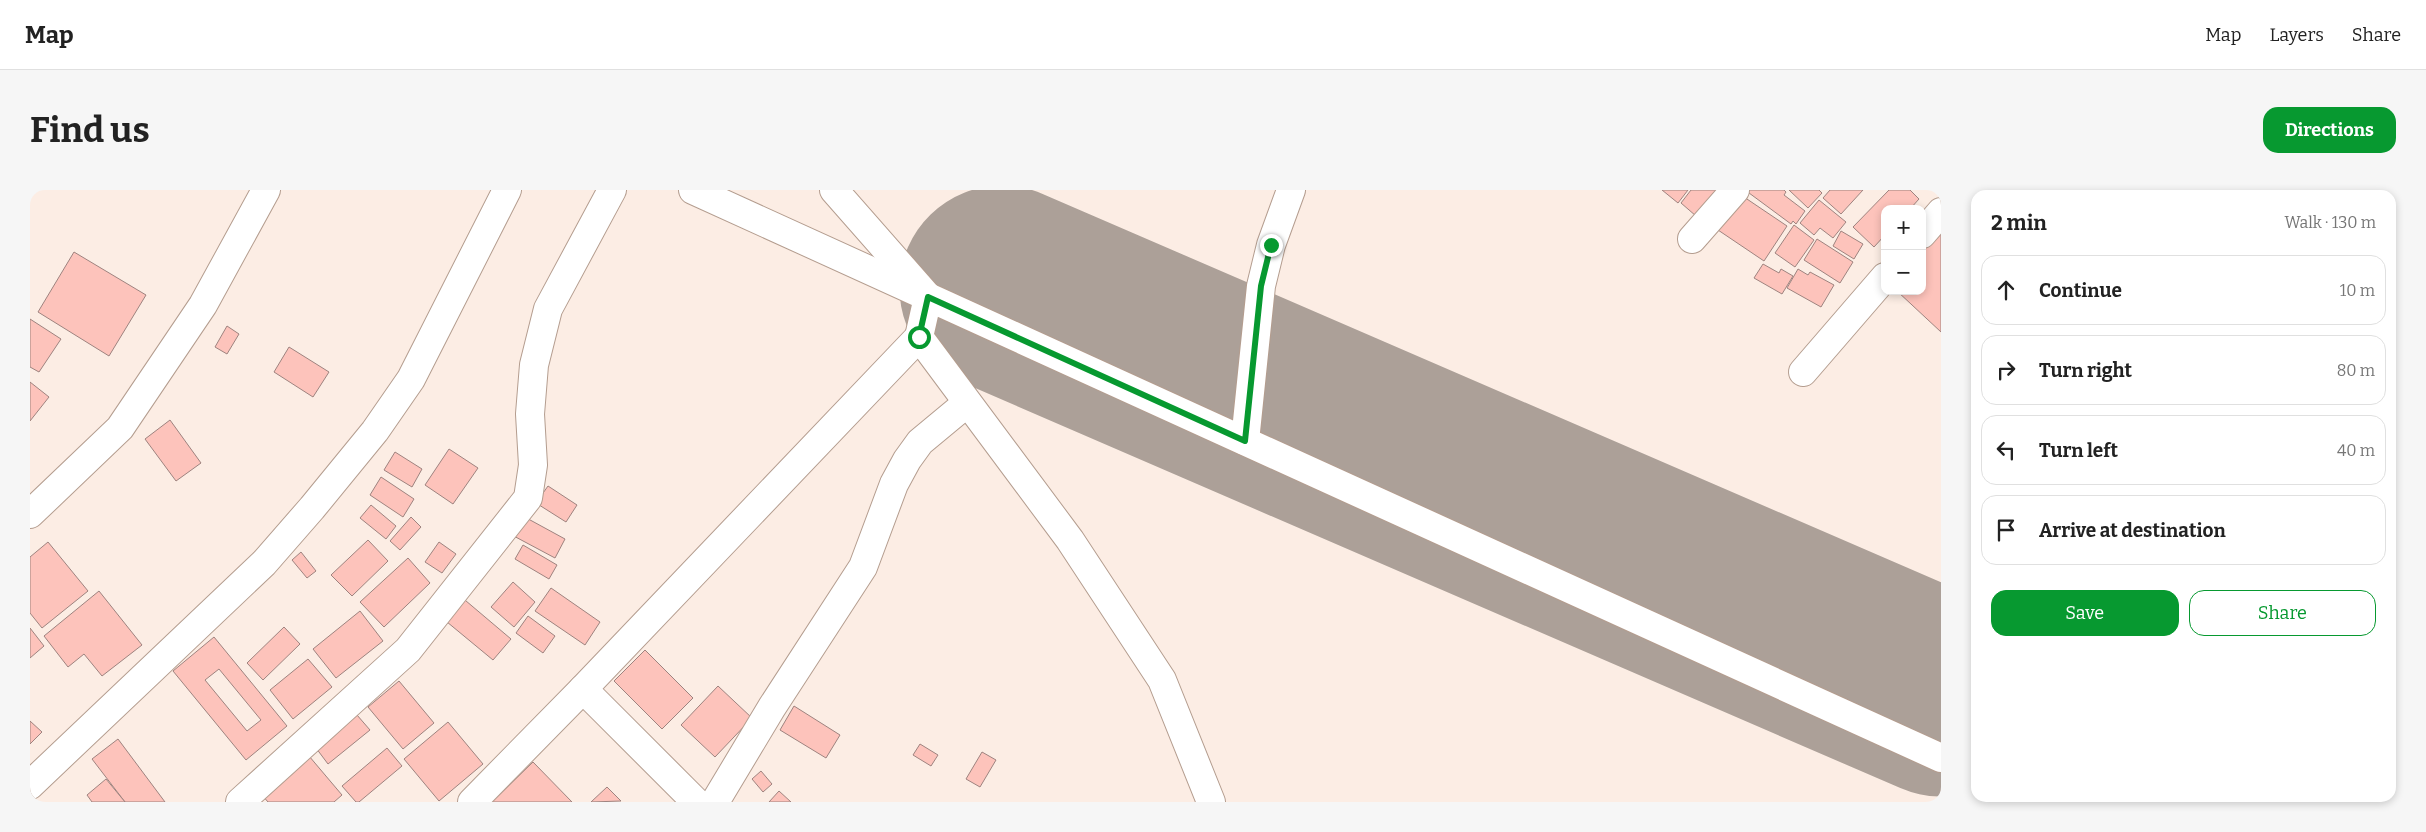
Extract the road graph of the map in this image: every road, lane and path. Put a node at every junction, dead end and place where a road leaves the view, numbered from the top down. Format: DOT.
graph roads {
  1 [pos="266,190"];
  2 [pos="506,190"];
  3 [pos="612,190"];
  4 [pos="693,190"];
  5 [pos="834,190"];
  6 [pos="1291,190"];
  7 [pos="1735,190"];
  8 [pos="1941,212"];
  9 [pos="1926,229"];
  10 [pos="1692,239"];
  11 [pos="1881,282"];
  12 [pos="928,297"];
  13 [pos="919,337"];
  14 [pos="1802,372"];
  15 [pos="967,403"];
  16 [pos="1245,441"];
  17 [pos="30,514"];
  18 [pos="583,689"];
  19 [pos="1941,758"];
  20 [pos="30,785"];
  21 [pos="250,799"];
  22 [pos="472,802"];
  23 [pos="696,802"];
  24 [pos="715,802"];
  25 [pos="1211,802"];
  1 -- 17 [label="street"];
  2 -- 20 [label="street"];
  3 -- 21 [label="street"];
  4 -- 12 [label="street"];
  5 -- 12 [label="street"];
  6 -- 16 [label="street"];
  7 -- 10 [label="street"];
  8 -- 9 [label="street"];
  11 -- 14 [label="street"];
  12 -- 13 [label="street"];
  12 -- 16 [label="street"];
  13 -- 15 [label="street"];
  13 -- 18 [label="street"];
  15 -- 24 [label="street"];
  15 -- 25 [label="street"];
  16 -- 19 [label="street"];
  18 -- 22 [label="street"];
  18 -- 23 [label="street"];
}
